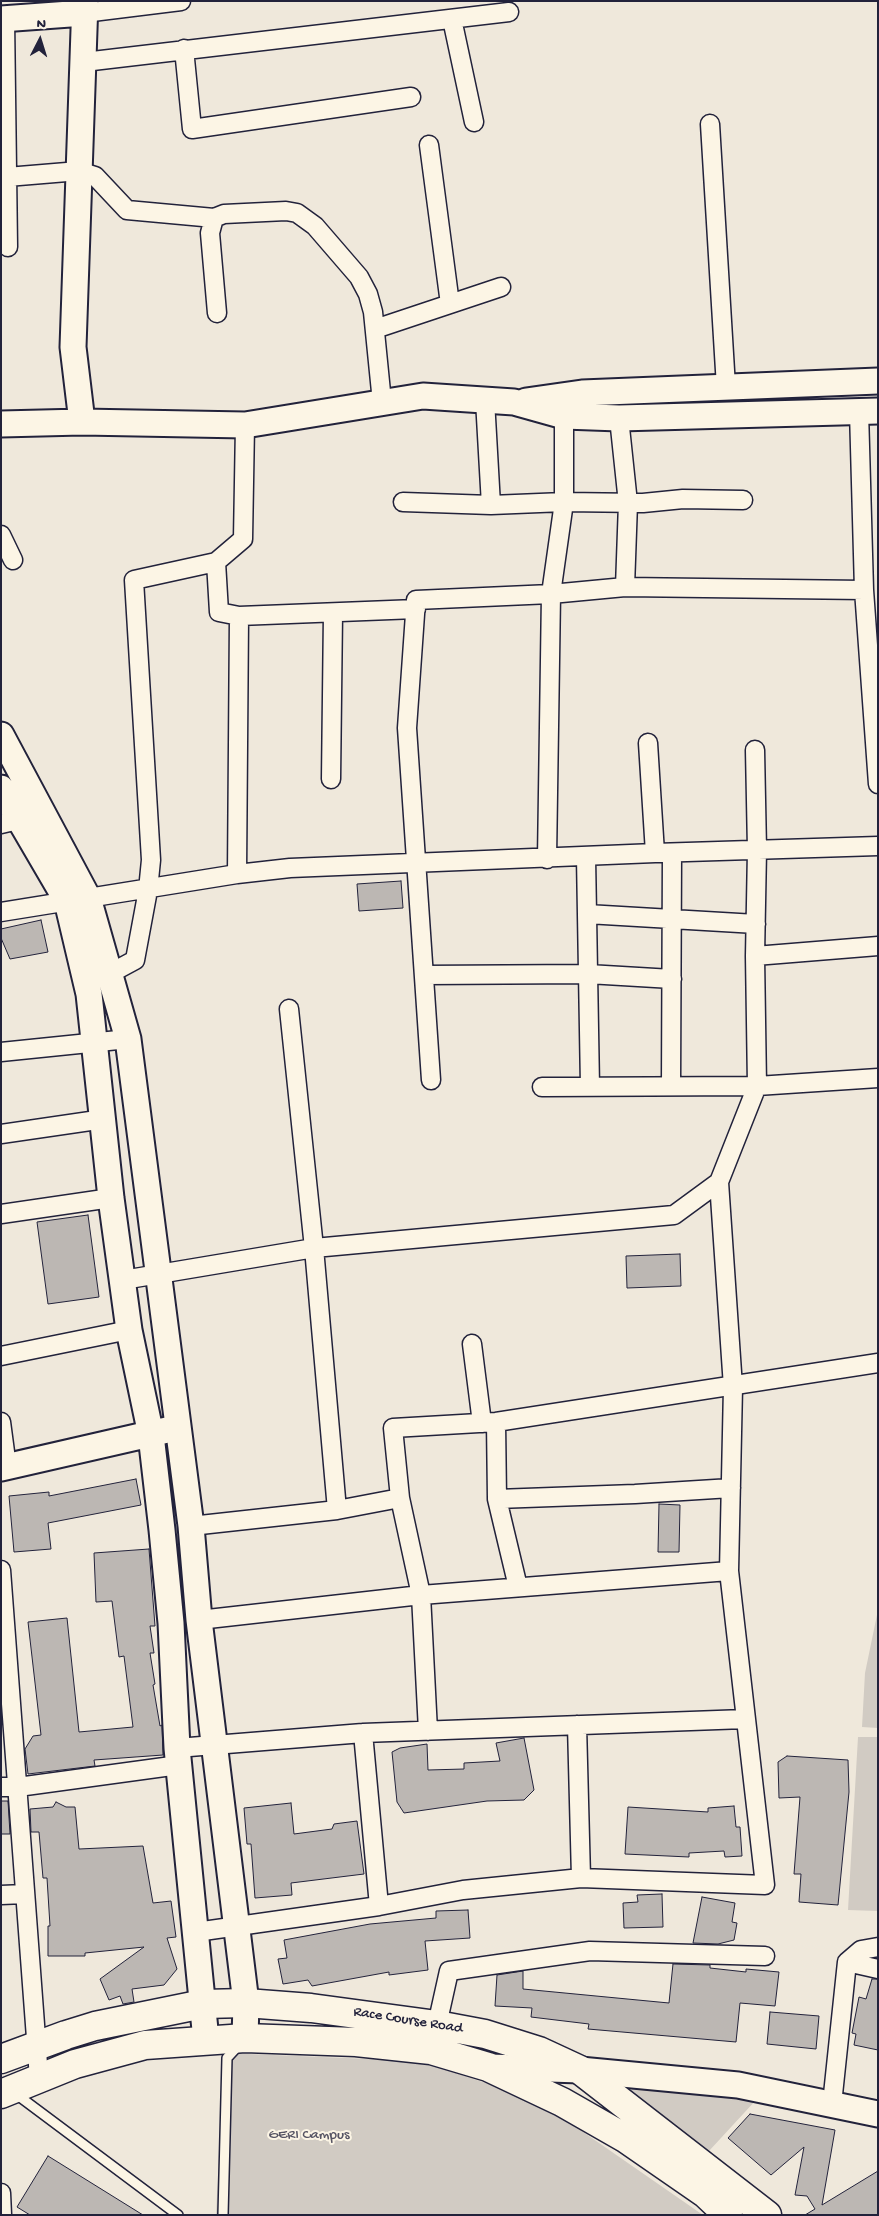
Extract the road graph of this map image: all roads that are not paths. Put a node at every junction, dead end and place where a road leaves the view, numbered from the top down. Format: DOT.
graph roads {
  1 [pos="179,1"];
  2 [pos="85,7"];
  3 [pos="509,12"];
  4 [pos="3,18"];
  5 [pos="452,19"];
  6 [pos="184,50"];
  7 [pos="84,62"];
  8 [pos="411,97"];
  9 [pos="474,122"];
  10 [pos="710,124"];
  11 [pos="429,145"];
  12 [pos="79,171"];
  13 [pos="7,177"];
  14 [pos="214,218"];
  15 [pos="8,247"];
  16 [pos="501,287"];
  17 [pos="450,304"];
  18 [pos="217,313"];
  19 [pos="375,329"];
  20 [pos="878,381"];
  21 [pos="726,387"];
  22 [pos="485,400"];
  23 [pos="382,402"];
  24 [pos="514,402"];
  25 [pos="869,411"];
  26 [pos="564,416"];
  27 [pos="619,418"];
  28 [pos="82,422"];
  29 [pos="1,424"];
  30 [pos="245,425"];
  31 [pos="743,500"];
  32 [pos="403,502"];
  33 [pos="564,502"];
  34 [pos="628,503"];
  35 [pos="491,505"];
  36 [pos="1,535"];
  37 [pos="12,560"];
  38 [pos="216,562"];
  39 [pos="624,587"];
  40 [pos="864,590"];
  41 [pos="552,594"];
  42 [pos="416,609"];
  43 [pos="332,613"];
  44 [pos="239,616"];
  45 [pos="1,735"];
  46 [pos="648,743"];
  47 [pos="755,750"];
  48 [pos="331,779"];
  49 [pos="878,784"];
  50 [pos="1,788"];
  51 [pos="10,822"];
  52 [pos="878,846"];
  53 [pos="757,850"];
  54 [pos="663,853"];
  55 [pos="586,857"];
  56 [pos="547,859"];
  57 [pos="416,863"];
  58 [pos="237,874"];
  59 [pos="148,890"];
  60 [pos="77,899"];
  61 [pos="1,912"];
  62 [pos="587,914"];
  63 [pos="672,918"];
  64 [pos="756,924"];
  65 [pos="878,946"];
  66 [pos="755,956"];
  67 [pos="110,974"];
  68 [pos="588,974"];
  69 [pos="424,975"];
  70 [pos="672,979"];
  71 [pos="86,980"];
  72 [pos="289,1009"];
  73 [pos="128,1039"];
  74 [pos="95,1041"];
  75 [pos="1,1052"];
  76 [pos="878,1078"];
  77 [pos="431,1080"];
  78 [pos="672,1085"];
  79 [pos="758,1086"];
  80 [pos="542,1087"];
  81 [pos="590,1087"];
  82 [pos="104,1119"];
  83 [pos="1,1134"];
  84 [pos="720,1182"];
  85 [pos="111,1198"];
  86 [pos="1,1214"];
  87 [pos="314,1248"];
  88 [pos="158,1275"];
  89 [pos="123,1280"];
  90 [pos="129,1330"];
  91 [pos="472,1344"];
  92 [pos="1,1356"];
  93 [pos="878,1363"];
  94 [pos="733,1387"];
  95 [pos="1,1422"];
  96 [pos="489,1422"];
  97 [pos="179,1427"];
  98 [pos="151,1435"];
  99 [pos="4,1467"];
  100 [pos="730,1488"];
  101 [pos="400,1498"];
  102 [pos="497,1499"];
  103 [pos="337,1510"];
  104 [pos="191,1526"];
  105 [pos="1,1570"];
  106 [pos="728,1571"];
  107 [pos="518,1587"];
  108 [pos="421,1595"];
  109 [pos="199,1620"];
  110 [pos="745,1719"];
  111 [pos="577,1725"];
  112 [pos="428,1731"];
  113 [pos="363,1733"];
  114 [pos="214,1745"];
  115 [pos="178,1757"];
  116 [pos="9,1787"];
  117 [pos="581,1878"];
  118 [pos="26,1894"];
  119 [pos="1,1895"];
  120 [pos="380,1906"];
  121 [pos="235,1927"];
  122 [pos="196,1932"];
  123 [pos="878,1947"];
  124 [pos="765,1956"];
  125 [pos="847,1962"];
  126 [pos="878,1969"];
  127 [pos="246,2003"];
  128 [pos="203,2004"];
  129 [pos="437,2024"];
  130 [pos="245,2038"];
  131 [pos="206,2040"];
  132 [pos="37,2045"];
  133 [pos="227,2058"];
  134 [pos="1,2059"];
  135 [pos="488,2067"];
  136 [pos="580,2070"];
  137 [pos="40,2078"];
  138 [pos="6,2092"];
  139 [pos="832,2104"];
  140 [pos="878,2114"];
  141 [pos="1,2193"];
  142 [pos="2,2215"];
  143 [pos="178,2215"];
  144 [pos="222,2215"];
  145 [pos="728,2215"];
  146 [pos="767,2215"];
  1 -- 2 [label="street"];
  2 -- 4 [label="main road"];
  2 -- 7 [label="main road"];
  3 -- 5 [label="street"];
  4 -- 13 [label="street"];
  5 -- 6 [label="street"];
  5 -- 9 [label="street"];
  6 -- 7 [label="street"];
  6 -- 8 [label="street"];
  7 -- 12 [label="main road"];
  10 -- 21 [label="street"];
  11 -- 17 [label="street"];
  12 -- 13 [label="street"];
  12 -- 14 [label="street"];
  12 -- 28 [label="main road"];
  13 -- 15 [label="street"];
  14 -- 18 [label="street"];
  14 -- 19 [label="street"];
  16 -- 17 [label="street"];
  17 -- 19 [label="street"];
  19 -- 23 [label="street"];
  20 -- 21 [label="main road"];
  21 -- 24 [label="main road"];
  22 -- 23 [label="main road"];
  22 -- 24 [label="main road"];
  22 -- 35 [label="street"];
  23 -- 30 [label="main road"];
  24 -- 26 [label="main road"];
  25 -- 27 [label="main road"];
  25 -- 40 [label="street"];
  26 -- 27 [label="main road"];
  26 -- 33 [label="street"];
  27 -- 34 [label="street"];
  28 -- 29 [label="main road"];
  28 -- 30 [label="main road"];
  30 -- 38 [label="street"];
  31 -- 34 [label="street"];
  32 -- 35 [label="street"];
  33 -- 34 [label="street"];
  33 -- 35 [label="street"];
  33 -- 41 [label="street"];
  34 -- 39 [label="street"];
  36 -- 37 [label="street"];
  38 -- 44 [label="street"];
  38 -- 59 [label="street"];
  39 -- 40 [label="street"];
  39 -- 41 [label="street"];
  40 -- 49 [label="street"];
  41 -- 42 [label="street"];
  41 -- 56 [label="street"];
  42 -- 43 [label="street"];
  42 -- 57 [label="street"];
  43 -- 44 [label="street"];
  43 -- 48 [label="street"];
  44 -- 58 [label="street"];
  45 -- 60 [label="main road"];
  46 -- 54 [label="street"];
  47 -- 53 [label="street"];
  50 -- 51 [label="main road"];
  51 -- 60 [label="main road"];
  52 -- 53 [label="street"];
  53 -- 54 [label="street"];
  53 -- 64 [label="street"];
  54 -- 55 [label="street"];
  54 -- 63 [label="street"];
  55 -- 56 [label="street"];
  55 -- 62 [label="street"];
  56 -- 57 [label="street"];
  57 -- 58 [label="street"];
  57 -- 69 [label="street"];
  58 -- 59 [label="street"];
  59 -- 60 [label="street"];
  59 -- 67 [label="street"];
  60 -- 61 [label="street"];
  60 -- 67 [label="main road"];
  60 -- 71 [label="main road"];
  62 -- 63 [label="street"];
  62 -- 68 [label="street"];
  63 -- 64 [label="street"];
  63 -- 70 [label="street"];
  64 -- 66 [label="street"];
  65 -- 66 [label="street"];
  66 -- 79 [label="street"];
  67 -- 71 [label="street"];
  67 -- 73 [label="main road"];
  68 -- 69 [label="street"];
  68 -- 70 [label="street"];
  68 -- 81 [label="street"];
  69 -- 77 [label="street"];
  70 -- 78 [label="street"];
  71 -- 74 [label="main road"];
  72 -- 87 [label="street"];
  73 -- 74 [label="street"];
  73 -- 88 [label="main road"];
  74 -- 75 [label="street"];
  74 -- 82 [label="main road"];
  76 -- 79 [label="street"];
  78 -- 79 [label="street"];
  78 -- 81 [label="street"];
  79 -- 84 [label="street"];
  80 -- 81 [label="street"];
  82 -- 83 [label="street"];
  82 -- 85 [label="main road"];
  84 -- 87 [label="street"];
  84 -- 94 [label="street"];
  85 -- 86 [label="street"];
  85 -- 89 [label="main road"];
  87 -- 88 [label="street"];
  87 -- 103 [label="street"];
  88 -- 89 [label="street"];
  88 -- 97 [label="main road"];
  89 -- 90 [label="main road"];
  90 -- 92 [label="street"];
  90 -- 98 [label="main road"];
  91 -- 96 [label="street"];
  93 -- 94 [label="street"];
  94 -- 96 [label="street"];
  94 -- 100 [label="street"];
  95 -- 99 [label="street"];
  96 -- 101 [label="street"];
  96 -- 102 [label="street"];
  97 -- 98 [label="main road"];
  97 -- 104 [label="main road"];
  98 -- 99 [label="main road"];
  98 -- 115 [label="main road"];
  100 -- 102 [label="street"];
  100 -- 106 [label="street"];
  101 -- 103 [label="street"];
  101 -- 108 [label="street"];
  102 -- 107 [label="street"];
  103 -- 104 [label="street"];
  104 -- 109 [label="main road"];
  105 -- 116 [label="street"];
  106 -- 107 [label="street"];
  106 -- 110 [label="street"];
  107 -- 108 [label="street"];
  108 -- 109 [label="street"];
  108 -- 112 [label="street"];
  109 -- 114 [label="main road"];
  110 -- 111 [label="street"];
  110 -- 117 [label="street"];
  111 -- 112 [label="street"];
  111 -- 117 [label="street"];
  112 -- 113 [label="street"];
  113 -- 114 [label="street"];
  113 -- 120 [label="street"];
  114 -- 115 [label="street"];
  114 -- 121 [label="main road"];
  115 -- 116 [label="street"];
  115 -- 122 [label="main road"];
  116 -- 118 [label="street"];
  117 -- 120 [label="street"];
  118 -- 119 [label="street"];
  118 -- 132 [label="street"];
  120 -- 121 [label="street"];
  121 -- 122 [label="street"];
  121 -- 127 [label="main road"];
  122 -- 128 [label="main road"];
  123 -- 125 [label="street"];
  124 -- 129 [label="street"];
  125 -- 126 [label="street"];
  125 -- 139 [label="street"];
  127 -- 128 [label="main road, Race Course Road"];
  127 -- 129 [label="main road, Race Course Road"];
  127 -- 130 [label="main road"];
  128 -- 131 [label="main road"];
  128 -- 132 [label="main road, Race Course Road"];
  129 -- 136 [label="main road, Race Course Road"];
  130 -- 131 [label="main road, Race Course Road"];
  130 -- 133 [label="lane"];
  130 -- 135 [label="main road, Race Course Road"];
  131 -- 133 [label="lane"];
  131 -- 137 [label="main road, Race Course Road"];
  132 -- 134 [label="main road, Race Course Road"];
  132 -- 137 [label="street"];
  133 -- 144 [label="lane"];
  135 -- 136 [label="main road"];
  135 -- 145 [label="main road, Race Course Road"];
  136 -- 139 [label="main road"];
  136 -- 146 [label="main road, Race Course Road"];
  137 -- 138 [label="main road, Race Course Road"];
  138 -- 143 [label="lane"];
  139 -- 140 [label="main road"];
  141 -- 142 [label="street"];
}
